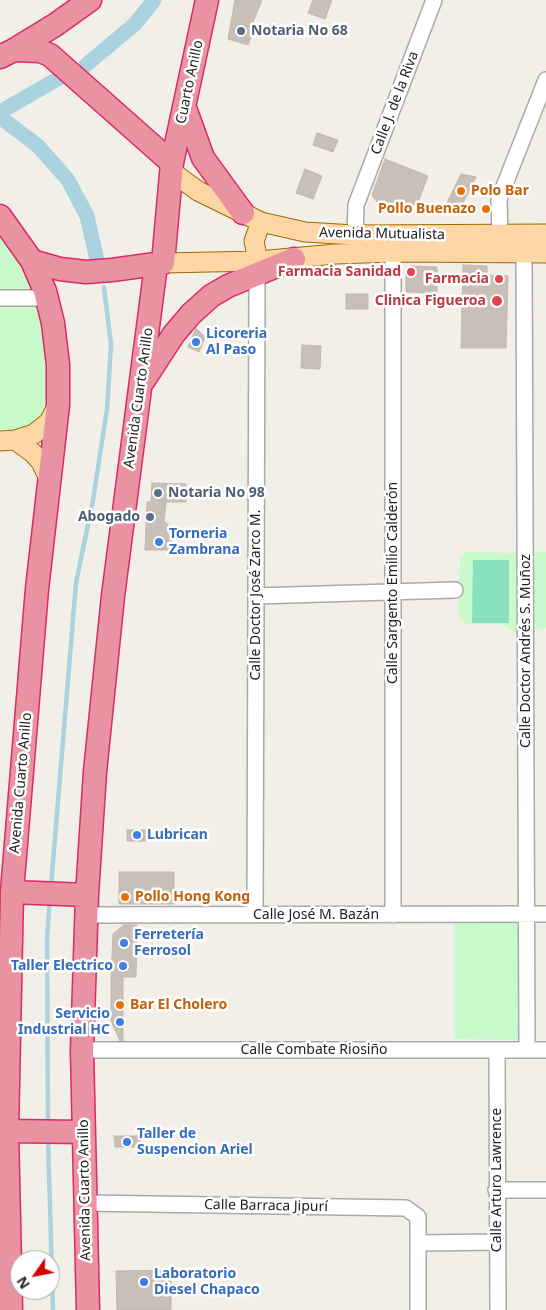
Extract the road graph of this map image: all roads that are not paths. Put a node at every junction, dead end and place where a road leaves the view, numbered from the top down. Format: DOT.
graph roads {
  1 [pos="90,0"];
  2 [pos="207,0"];
  3 [pos="432,0"];
  4 [pos="4,54"];
  5 [pos="546,80"];
  6 [pos="185,106"];
  7 [pos="172,168"];
  8 [pos="0,216"];
  9 [pos="252,218"];
  10 [pos="546,234"];
  11 [pos="355,235"];
  12 [pos="500,235"];
  13 [pos="393,252"];
  14 [pos="524,253"];
  15 [pos="546,253"];
  16 [pos="294,259"];
  17 [pos="32,261"];
  18 [pos="160,264"];
  19 [pos="257,268"];
  20 [pos="0,298"];
  21 [pos="46,298"];
  22 [pos="141,385"];
  23 [pos="58,405"];
  24 [pos="8,441"];
  25 [pos="50,481"];
  26 [pos="455,590"];
  27 [pos="393,591"];
  28 [pos="256,596"];
  29 [pos="14,892"];
  30 [pos="82,901"];
  31 [pos="526,914"];
  32 [pos="546,914"];
  33 [pos="256,915"];
  34 [pos="392,915"];
  35 [pos="6,928"];
  36 [pos="82,1050"];
  37 [pos="497,1050"];
  38 [pos="527,1050"];
  39 [pos="546,1050"];
  40 [pos="14,1131"];
  41 [pos="78,1132"];
  42 [pos="496,1190"];
  43 [pos="546,1190"];
  44 [pos="85,1203"];
  45 [pos="497,1242"];
  46 [pos="419,1244"];
  47 [pos="5,1287"];
  48 [pos="11,1310"];
  49 [pos="88,1310"];
  50 [pos="418,1310"];
  51 [pos="498,1310"];
  1 -- 4 [label="highway"];
  2 -- 6 [label="highway, Cuarto Anillo"];
  3 -- 11 [label="street, Calle J. de la Riva"];
  4 -- 7 [label="highway"];
  5 -- 12 [label="street"];
  6 -- 7 [label="highway, Cuarto Anillo"];
  6 -- 9 [label="highway"];
  7 -- 9 [label="main road, Avenida Mutualista"];
  7 -- 18 [label="highway, Cuarto Anillo"];
  8 -- 17 [label="highway, Avenida Cuarto Anillo"];
  9 -- 11 [label="main road, Avenida Mutualista"];
  9 -- 19 [label="main road"];
  10 -- 12 [label="main road, Avenida Mutualista"];
  11 -- 12 [label="main road, Avenida Mutualista"];
  13 -- 14 [label="main road, Avenida Mutualista"];
  13 -- 16 [label="main road, Avenida Mutualista"];
  13 -- 27 [label="street, Calle Sargento Emilio Calderón"];
  14 -- 15 [label="main road, Avenida Mutualista"];
  14 -- 31 [label="street, Calle Doctor Andrés S. Muñoz"];
  16 -- 19 [label="highway"];
  17 -- 18 [label="highway"];
  17 -- 21 [label="highway, Avenida Cuarto Anillo"];
  18 -- 19 [label="main road"];
  18 -- 22 [label="highway, Avenida Cuarto Anillo"];
  19 -- 22 [label="highway"];
  19 -- 28 [label="street, Calle Doctor José Zarco M."];
  20 -- 21 [label="street"];
  21 -- 23 [label="highway, Avenida Cuarto Anillo"];
  22 -- 30 [label="highway, Avenida Cuarto Anillo"];
  23 -- 24 [label="main road"];
  23 -- 25 [label="highway, Avenida Cuarto Anillo"];
  24 -- 25 [label="main road"];
  25 -- 29 [label="highway, Avenida Cuarto Anillo"];
  26 -- 27 [label="street"];
  27 -- 28 [label="street"];
  27 -- 34 [label="street, Calle Sargento Emilio Calderón"];
  28 -- 33 [label="street, Calle Doctor José Zarco M."];
  29 -- 30 [label="highway"];
  29 -- 35 [label="highway, Avenida Cuarto Anillo"];
  30 -- 33 [label="street, Calle José M. Bazán"];
  30 -- 36 [label="highway, Avenida Cuarto Anillo"];
  31 -- 32 [label="street, Calle José M. Bazán"];
  31 -- 34 [label="street, Calle José M. Bazán"];
  31 -- 38 [label="street, Calle Doctor Andrés S. Muñoz"];
  33 -- 34 [label="street, Calle José M. Bazán"];
  35 -- 40 [label="highway, Avenida Cuarto Anillo"];
  36 -- 37 [label="street, Calle Combate Riosiño"];
  36 -- 41 [label="highway, Avenida Cuarto Anillo"];
  37 -- 38 [label="street, Calle Combate Riosiño"];
  37 -- 42 [label="street, Calle Arturo Lawrence"];
  38 -- 39 [label="street, Calle Combate Riosiño"];
  40 -- 41 [label="highway"];
  40 -- 47 [label="highway, Avenida Cuarto Anillo"];
  41 -- 44 [label="highway, Avenida Cuarto Anillo"];
  42 -- 43 [label="street"];
  42 -- 45 [label="street, Calle Arturo Lawrence"];
  44 -- 46 [label="street, Calle Barraca Jipurí"];
  44 -- 49 [label="highway, Avenida Cuarto Anillo"];
  45 -- 46 [label="street"];
  45 -- 51 [label="street, Calle Arturo Lawrence"];
  46 -- 50 [label="street"];
  47 -- 48 [label="highway, Avenida Cuarto Anillo"];
}
